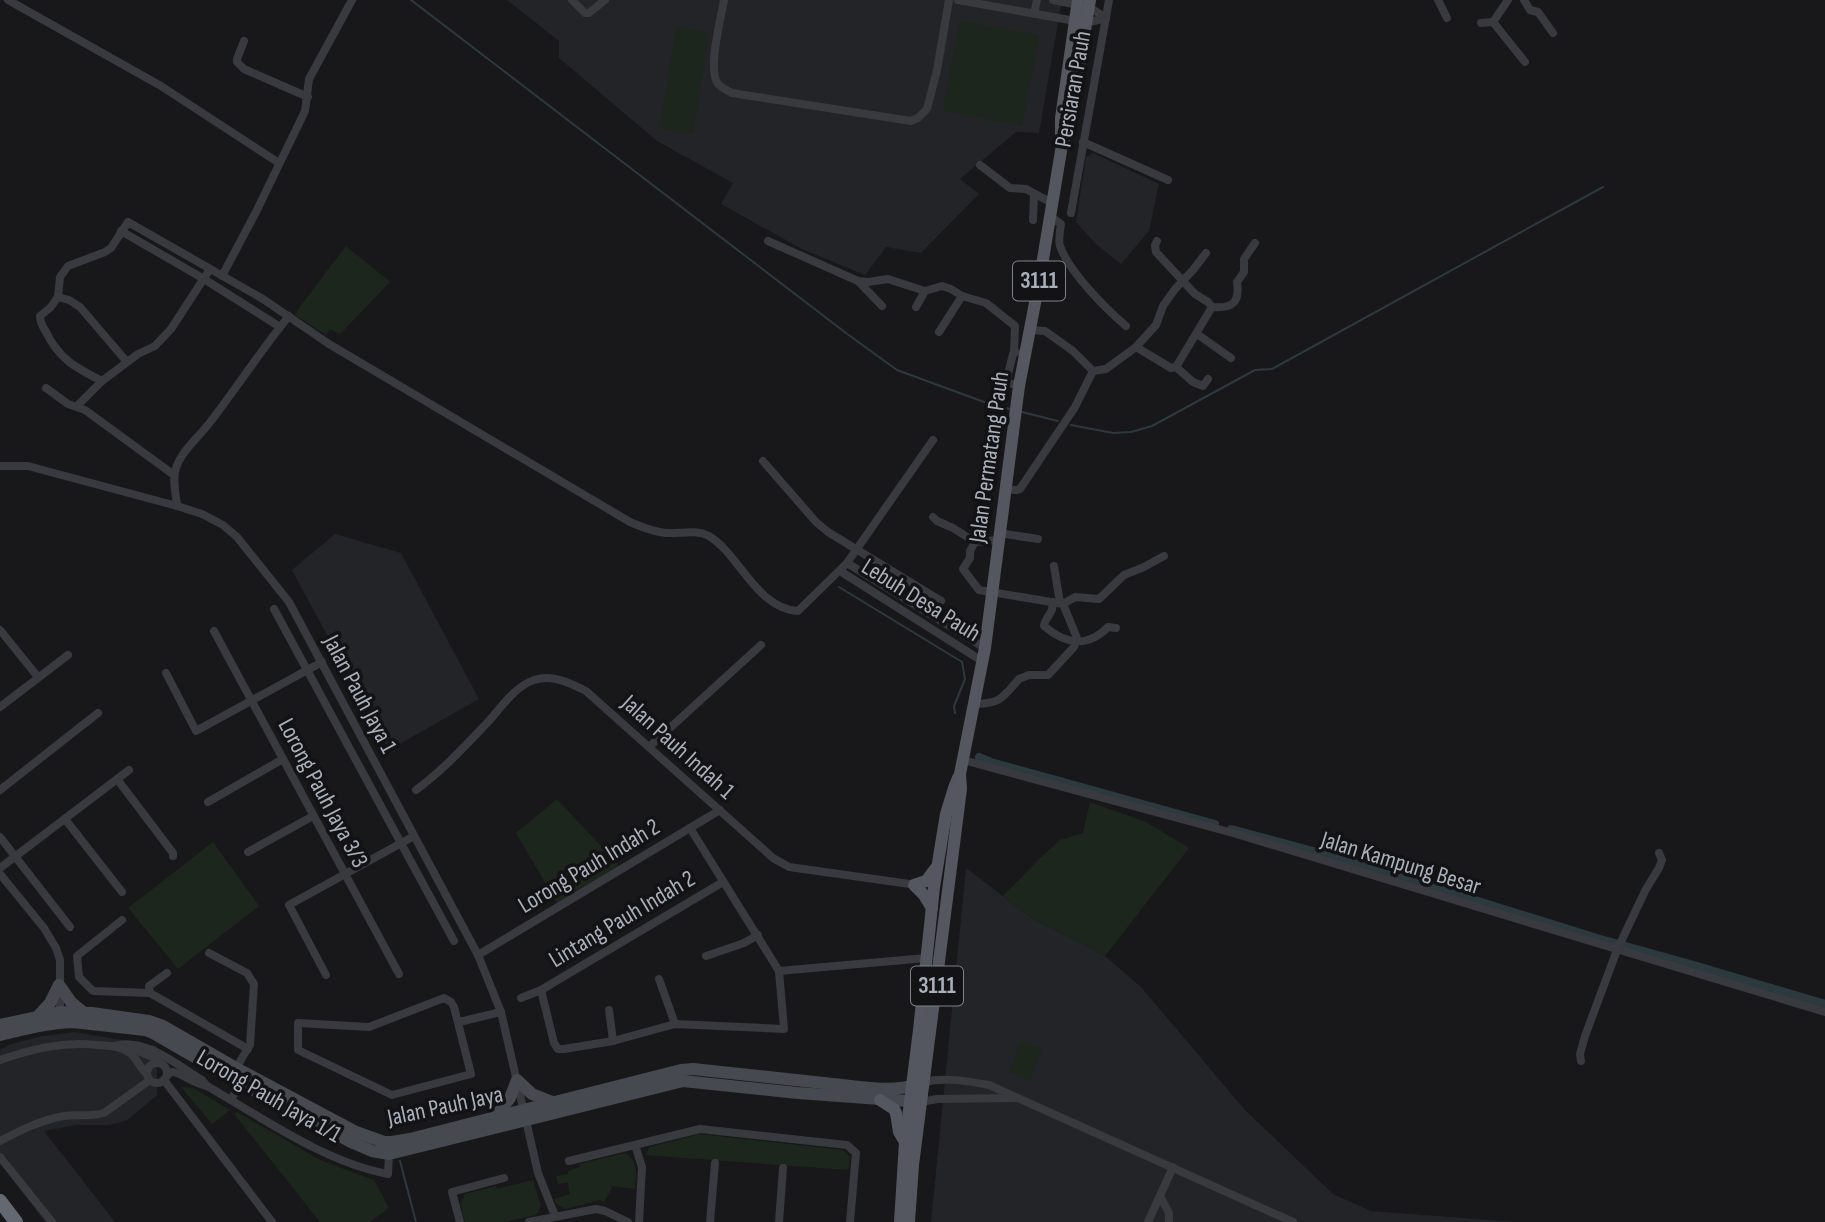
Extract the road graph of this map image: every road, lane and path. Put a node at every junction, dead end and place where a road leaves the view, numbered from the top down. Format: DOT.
graph roads {
  1 [pos="8,0"];
  2 [pos="352,0"];
  3 [pos="572,0"];
  4 [pos="605,0"];
  5 [pos="724,0"];
  6 [pos="949,0"];
  7 [pos="958,0"];
  8 [pos="1037,0"];
  9 [pos="1053,0"];
  10 [pos="1109,0"];
  11 [pos="1438,0"];
  12 [pos="1508,0"];
  13 [pos="1524,0"];
  14 [pos="1083,3"];
  15 [pos="1001,4"];
  16 [pos="1034,14"];
  17 [pos="1106,18"];
  18 [pos="1447,18"];
  19 [pos="1080,22"];
  20 [pos="1493,22"];
  21 [pos="1481,23"];
  22 [pos="1553,33"];
  23 [pos="244,41"];
  24 [pos="1525,62"];
  25 [pos="308,97"];
  26 [pos="1083,142"];
  27 [pos="279,163"];
  28 [pos="980,165"];
  29 [pos="1168,180"];
  30 [pos="1055,182"];
  31 [pos="1076,186"];
  32 [pos="1034,194"];
  33 [pos="1052,203"];
  34 [pos="1071,212"];
  35 [pos="1050,218"];
  36 [pos="1034,220"];
  37 [pos="121,231"];
  38 [pos="768,241"];
  39 [pos="1157,241"];
  40 [pos="1255,243"];
  41 [pos="1046,244"];
  42 [pos="1059,244"];
  43 [pos="1206,253"];
  44 [pos="209,269"];
  45 [pos="222,276"];
  46 [pos="204,279"];
  47 [pos="1183,280"];
  48 [pos="858,281"];
  49 [pos="925,291"];
  50 [pos="962,296"];
  51 [pos="58,297"];
  52 [pos="882,306"];
  53 [pos="916,307"];
  54 [pos="1212,307"];
  55 [pos="289,316"];
  56 [pos="1126,326"];
  57 [pos="280,327"];
  58 [pos="1029,330"];
  59 [pos="939,332"];
  60 [pos="1197,334"];
  61 [pos="1136,347"];
  62 [pos="1019,353"];
  63 [pos="1231,358"];
  64 [pos="127,362"];
  65 [pos="1175,367"];
  66 [pos="1093,371"];
  67 [pos="1208,379"];
  68 [pos="102,381"];
  69 [pos="46,388"];
  70 [pos="76,406"];
  71 [pos="933,440"];
  72 [pos="763,461"];
  73 [pos="0,466"];
  74 [pos="174,475"];
  75 [pos="1005,489"];
  76 [pos="177,506"];
  77 [pos="933,517"];
  78 [pos="999,537"];
  79 [pos="1038,539"];
  80 [pos="975,542"];
  81 [pos="857,550"];
  82 [pos="1164,556"];
  83 [pos="847,564"];
  84 [pos="1054,566"];
  85 [pos="839,571"];
  86 [pos="992,592"];
  87 [pos="941,601"];
  88 [pos="1058,603"];
  89 [pos="274,609"];
  90 [pos="1116,628"];
  91 [pos="0,630"];
  92 [pos="214,631"];
  93 [pos="1076,641"];
  94 [pos="761,645"];
  95 [pos="985,648"];
  96 [pos="68,655"];
  97 [pos="982,661"];
  98 [pos="322,663"];
  99 [pos="307,670"];
  100 [pos="166,673"];
  101 [pos="38,677"];
  102 [pos="252,701"];
  103 [pos="974,704"];
  104 [pos="0,707"];
  105 [pos="98,713"];
  106 [pos="649,747"];
  107 [pos="283,759"];
  108 [pos="963,760"];
  109 [pos="129,770"];
  110 [pos="960,774"];
  111 [pos="117,779"];
  112 [pos="0,790"];
  113 [pos="416,790"];
  114 [pos="208,802"];
  115 [pos="720,810"];
  116 [pos="313,816"];
  117 [pos="65,818"];
  118 [pos="690,828"];
  119 [pos="414,836"];
  120 [pos="0,837"];
  121 [pos="401,843"];
  122 [pos="248,852"];
  123 [pos="1659,853"];
  124 [pos="173,856"];
  125 [pos="15,857"];
  126 [pos="937,866"];
  127 [pos="0,868"];
  128 [pos="0,874"];
  129 [pos="345,874"];
  130 [pos="723,882"];
  131 [pos="914,885"];
  132 [pos="934,887"];
  133 [pos="947,889"];
  134 [pos="122,892"];
  135 [pos="932,908"];
  136 [pos="122,920"];
  137 [pos="70,928"];
  138 [pos="758,935"];
  139 [pos="454,941"];
  140 [pos="1618,949"];
  141 [pos="209,953"];
  142 [pos="478,955"];
  143 [pos="706,956"];
  144 [pos="926,958"];
  145 [pos="779,971"];
  146 [pos="167,973"];
  147 [pos="399,974"];
  148 [pos="326,975"];
  149 [pos="659,979"];
  150 [pos="59,985"];
  151 [pos="541,990"];
  152 [pos="150,993"];
  153 [pos="521,998"];
  154 [pos="609,1010"];
  155 [pos="501,1012"];
  156 [pos="1825,1012"];
  157 [pos="85,1013"];
  158 [pos="38,1016"];
  159 [pos="61,1017"];
  160 [pos="459,1022"];
  161 [pos="675,1024"];
  162 [pos="0,1025"];
  163 [pos="0,1035"];
  164 [pos="613,1041"];
  165 [pos="117,1045"];
  166 [pos="248,1049"];
  167 [pos="0,1060"];
  168 [pos="1581,1061"];
  169 [pos="163,1062"];
  170 [pos="236,1076"];
  171 [pos="149,1077"];
  172 [pos="166,1078"];
  173 [pos="517,1080"];
  174 [pos="958,1080"];
  175 [pos="918,1084"];
  176 [pos="207,1086"];
  177 [pos="220,1094"];
  178 [pos="1017,1098"];
  179 [pos="231,1100"];
  180 [pos="880,1100"];
  181 [pos="958,1100"];
  182 [pos="915,1102"];
  183 [pos="555,1103"];
  184 [pos="525,1116"];
  185 [pos="495,1117"];
  186 [pos="0,1141"];
  187 [pos="905,1142"];
  188 [pos="635,1145"];
  189 [pos="389,1154"];
  190 [pos="0,1157"];
  191 [pos="569,1161"];
  192 [pos="715,1163"];
  193 [pos="1173,1167"];
  194 [pos="783,1168"];
  195 [pos="504,1178"];
  196 [pos="1160,1196"];
  197 [pos="0,1201"];
  198 [pos="555,1216"];
  199 [pos="16,1222"];
  200 [pos="52,1222"];
  201 [pos="272,1222"];
  202 [pos="460,1222"];
  203 [pos="529,1222"];
  204 [pos="628,1222"];
  205 [pos="639,1222"];
  206 [pos="710,1222"];
  207 [pos="779,1222"];
  208 [pos="850,1222"];
  209 [pos="900,1222"];
  210 [pos="909,1222"];
  211 [pos="1148,1222"];
  212 [pos="1169,1222"];
  213 [pos="1293,1222"];
  1 -- 27 [label="street"];
  2 -- 25 [label="street"];
  3 -- 4 [label="street"];
  5 -- 6 [label="street"];
  7 -- 15 [label="street"];
  8 -- 16 [label="street"];
  9 -- 14 [label="street"];
  10 -- 17 [label="street, Persiaran Pauh"];
  11 -- 18 [label="street"];
  12 -- 20 [label="street"];
  13 -- 22 [label="street"];
  14 -- 17 [label="street"];
  14 -- 19 [label="main road, Jalan Permatang Pauh / 3111"];
  15 -- 16 [label="street"];
  16 -- 19 [label="street"];
  17 -- 19 [label="street"];
  17 -- 26 [label="street, Persiaran Pauh"];
  19 -- 30 [label="main road, Jalan Permatang Pauh / 3111"];
  20 -- 21 [label="street"];
  20 -- 24 [label="street"];
  23 -- 25 [label="street"];
  25 -- 27 [label="street"];
  26 -- 29 [label="street"];
  26 -- 31 [label="street, Persiaran Pauh"];
  27 -- 45 [label="street"];
  28 -- 32 [label="street"];
  30 -- 31 [label="street, Persiaran Pauh"];
  30 -- 33 [label="main road, Jalan Permatang Pauh / 3111"];
  31 -- 34 [label="street, Persiaran Pauh"];
  32 -- 33 [label="street"];
  32 -- 36 [label="street"];
  33 -- 35 [label="main road, Jalan Permatang Pauh / 3111"];
  35 -- 41 [label="main road, Jalan Permatang Pauh / 3111"];
  35 -- 42 [label="street"];
  37 -- 44 [label="street"];
  37 -- 46 [label="street"];
  37 -- 51 [label="street"];
  38 -- 48 [label="street"];
  39 -- 47 [label="street"];
  40 -- 54 [label="street"];
  41 -- 42 [label="street"];
  41 -- 58 [label="main road, Jalan Permatang Pauh / 3111"];
  42 -- 56 [label="street"];
  43 -- 47 [label="street"];
  44 -- 45 [label="street"];
  44 -- 46 [label="street"];
  45 -- 55 [label="street"];
  46 -- 57 [label="street"];
  46 -- 64 [label="street"];
  47 -- 54 [label="street"];
  47 -- 61 [label="street"];
  48 -- 49 [label="street"];
  48 -- 52 [label="street"];
  49 -- 50 [label="street"];
  49 -- 53 [label="street"];
  50 -- 59 [label="street"];
  50 -- 62 [label="street"];
  51 -- 64 [label="street"];
  51 -- 68 [label="street"];
  54 -- 60 [label="street"];
  55 -- 57 [label="street"];
  55 -- 85 [label="street"];
  57 -- 74 [label="street"];
  58 -- 62 [label="main road, Jalan Permatang Pauh / 3111"];
  58 -- 66 [label="street"];
  60 -- 63 [label="street"];
  60 -- 65 [label="street"];
  61 -- 65 [label="street"];
  61 -- 66 [label="street"];
  62 -- 75 [label="main road, Jalan Permatang Pauh / 3111"];
  64 -- 68 [label="street"];
  65 -- 67 [label="street"];
  66 -- 75 [label="street"];
  68 -- 70 [label="street"];
  69 -- 70 [label="street"];
  70 -- 74 [label="street"];
  71 -- 81 [label="street"];
  72 -- 81 [label="street"];
  73 -- 76 [label="street, Jalan Pauh Jaya 1"];
  74 -- 76 [label="street"];
  75 -- 78 [label="main road, Jalan Permatang Pauh / 3111"];
  76 -- 98 [label="street, Jalan Pauh Jaya 1"];
  77 -- 80 [label="street"];
  78 -- 79 [label="street"];
  78 -- 80 [label="street"];
  78 -- 86 [label="main road, Jalan Permatang Pauh / 3111"];
  80 -- 86 [label="street"];
  81 -- 83 [label="street"];
  81 -- 87 [label="street"];
  82 -- 88 [label="street"];
  83 -- 85 [label="street"];
  83 -- 95 [label="street, Lebuh Desa Pauh"];
  84 -- 88 [label="street"];
  85 -- 97 [label="street, Lebuh Desa Pauh"];
  86 -- 88 [label="street"];
  86 -- 95 [label="main road, Jalan Permatang Pauh / 3111"];
  88 -- 93 [label="street"];
  88 -- 93 [label="street"];
  89 -- 99 [label="street"];
  90 -- 93 [label="street"];
  91 -- 101 [label="street"];
  92 -- 102 [label="street, Lorong Pauh Jaya 3/3"];
  93 -- 103 [label="street"];
  94 -- 106 [label="street"];
  95 -- 97 [label="main road, Jalan Permatang Pauh / 3111"];
  96 -- 101 [label="street"];
  97 -- 103 [label="main road, Jalan Permatang Pauh / 3111"];
  98 -- 99 [label="street"];
  98 -- 119 [label="street, Jalan Pauh Jaya 1"];
  99 -- 102 [label="street"];
  99 -- 121 [label="street"];
  100 -- 102 [label="street"];
  101 -- 104 [label="street"];
  102 -- 107 [label="street, Lorong Pauh Jaya 3/3"];
  103 -- 108 [label="main road, Jalan Permatang Pauh / 3111"];
  105 -- 112 [label="street"];
  106 -- 113 [label="street, Jalan Pauh Indah 1"];
  106 -- 115 [label="street, Jalan Pauh Indah 1"];
  107 -- 114 [label="street"];
  107 -- 116 [label="street, Lorong Pauh Jaya 3/3"];
  108 -- 110 [label="main road, Jalan Permatang Pauh / 3111"];
  108 -- 140 [label="street, Jalan Kampung Besar"];
  109 -- 111 [label="street"];
  110 -- 126 [label="main road, Jalan Permatang Pauh / 3111"];
  110 -- 133 [label="main road, Jalan Permatang Pauh / 3111"];
  111 -- 117 [label="street"];
  111 -- 124 [label="street"];
  115 -- 118 [label="street, Lorong Pauh Indah 2"];
  115 -- 131 [label="street, Jalan Pauh Indah 1"];
  116 -- 122 [label="street"];
  116 -- 129 [label="street, Lorong Pauh Jaya 3/3"];
  117 -- 125 [label="street"];
  117 -- 134 [label="street"];
  118 -- 130 [label="street"];
  118 -- 142 [label="street, Lorong Pauh Indah 2"];
  119 -- 121 [label="street"];
  119 -- 142 [label="street, Jalan Pauh Jaya 1"];
  120 -- 125 [label="street"];
  121 -- 129 [label="street"];
  121 -- 139 [label="street"];
  123 -- 140 [label="street"];
  125 -- 127 [label="street"];
  125 -- 137 [label="street"];
  126 -- 131 [label="main road"];
  126 -- 132 [label="main road, Jalan Permatang Pauh / 3111"];
  128 -- 150 [label="street"];
  129 -- 147 [label="street, Lorong Pauh Jaya 3/3"];
  129 -- 148 [label="street"];
  130 -- 138 [label="street"];
  130 -- 151 [label="street, Lintang Pauh Indah 2"];
  131 -- 132 [label="street, Jalan Pauh Indah 1"];
  131 -- 135 [label="main road"];
  132 -- 133 [label="street, Jalan Pauh Indah 1"];
  132 -- 135 [label="main road, Jalan Permatang Pauh / 3111"];
  133 -- 175 [label="main road, Jalan Permatang Pauh / 3111"];
  135 -- 144 [label="main road, Jalan Permatang Pauh / 3111"];
  136 -- 152 [label="street"];
  138 -- 143 [label="street"];
  138 -- 145 [label="street"];
  140 -- 156 [label="street, Jalan Kampung Besar"];
  140 -- 168 [label="street"];
  141 -- 166 [label="street"];
  142 -- 155 [label="street, Jalan Pauh Jaya 1"];
  144 -- 145 [label="street"];
  144 -- 175 [label="main road, Jalan Permatang Pauh / 3111"];
  145 -- 161 [label="street"];
  146 -- 152 [label="street"];
  149 -- 161 [label="street"];
  150 -- 157 [label="street"];
  150 -- 158 [label="street"];
  150 -- 159 [label="street"];
  151 -- 153 [label="street, Lintang Pauh Indah 2"];
  151 -- 164 [label="street, Lintang Pauh Indah 2"];
  152 -- 166 [label="street"];
  154 -- 164 [label="street"];
  155 -- 160 [label="street"];
  155 -- 173 [label="street, Jalan Pauh Jaya 1"];
  157 -- 159 [label="street, Jalan Pauh Jaya"];
  157 -- 170 [label="street, Jalan Pauh Jaya"];
  158 -- 159 [label="street, Jalan Pauh Jaya"];
  158 -- 162 [label="street, Jalan Pauh Jaya"];
  159 -- 163 [label="street, Jalan Pauh Jaya"];
  159 -- 170 [label="street, Jalan Pauh Jaya"];
  160 -- 160 [label="street"];
  161 -- 164 [label="street"];
  165 -- 167 [label="street"];
  165 -- 169 [label="street, Lorong Pauh Jaya 1/1"];
  165 -- 171 [label="street"];
  166 -- 170 [label="street"];
  169 -- 171 [label="street"];
  169 -- 172 [label="street"];
  169 -- 176 [label="street, Lorong Pauh Jaya 1/1"];
  170 -- 177 [label="street"];
  170 -- 179 [label="street"];
  170 -- 185 [label="street, Jalan Pauh Jaya"];
  170 -- 189 [label="street, Jalan Pauh Jaya"];
  171 -- 172 [label="street"];
  171 -- 186 [label="street"];
  172 -- 176 [label="street"];
  172 -- 201 [label="street"];
  173 -- 183 [label="street"];
  173 -- 184 [label="street, Jalan Pauh Jaya 1"];
  173 -- 185 [label="street"];
  174 -- 175 [label="street"];
  174 -- 178 [label="street"];
  174 -- 181 [label="street"];
  175 -- 182 [label="main road, Jalan Permatang Pauh / 3111"];
  175 -- 183 [label="street, Jalan Pauh Jaya"];
  176 -- 177 [label="street, Lorong Pauh Jaya 1/1"];
  177 -- 179 [label="street, Lorong Pauh Jaya 1/1"];
  178 -- 181 [label="street"];
  178 -- 193 [label="street"];
  179 -- 189 [label="street, Lorong Pauh Jaya 1/1"];
  180 -- 182 [label="street, Jalan Pauh Jaya"];
  180 -- 184 [label="street, Jalan Pauh Jaya"];
  180 -- 187 [label="main road"];
  181 -- 182 [label="street"];
  182 -- 187 [label="main road, Jalan Permatang Pauh / 3111"];
  182 -- 210 [label="main road, Jalan Permatang Pauh / 3111"];
  183 -- 184 [label="street, Jalan Pauh Jaya"];
  184 -- 185 [label="street, Jalan Pauh Jaya"];
  184 -- 189 [label="street, Jalan Pauh Jaya"];
  184 -- 198 [label="street, Jalan Pauh Jaya 1"];
  187 -- 209 [label="main road, Jalan Permatang Pauh / 3111"];
  188 -- 191 [label="street"];
  188 -- 205 [label="street"];
  188 -- 208 [label="street"];
  190 -- 200 [label="street"];
  192 -- 206 [label="street"];
  193 -- 196 [label="street"];
  193 -- 213 [label="street"];
  194 -- 207 [label="street"];
  195 -- 202 [label="street"];
  196 -- 211 [label="street"];
  196 -- 212 [label="street"];
  197 -- 199 [label="highway"];
  198 -- 203 [label="street"];
  198 -- 204 [label="street"];
}
